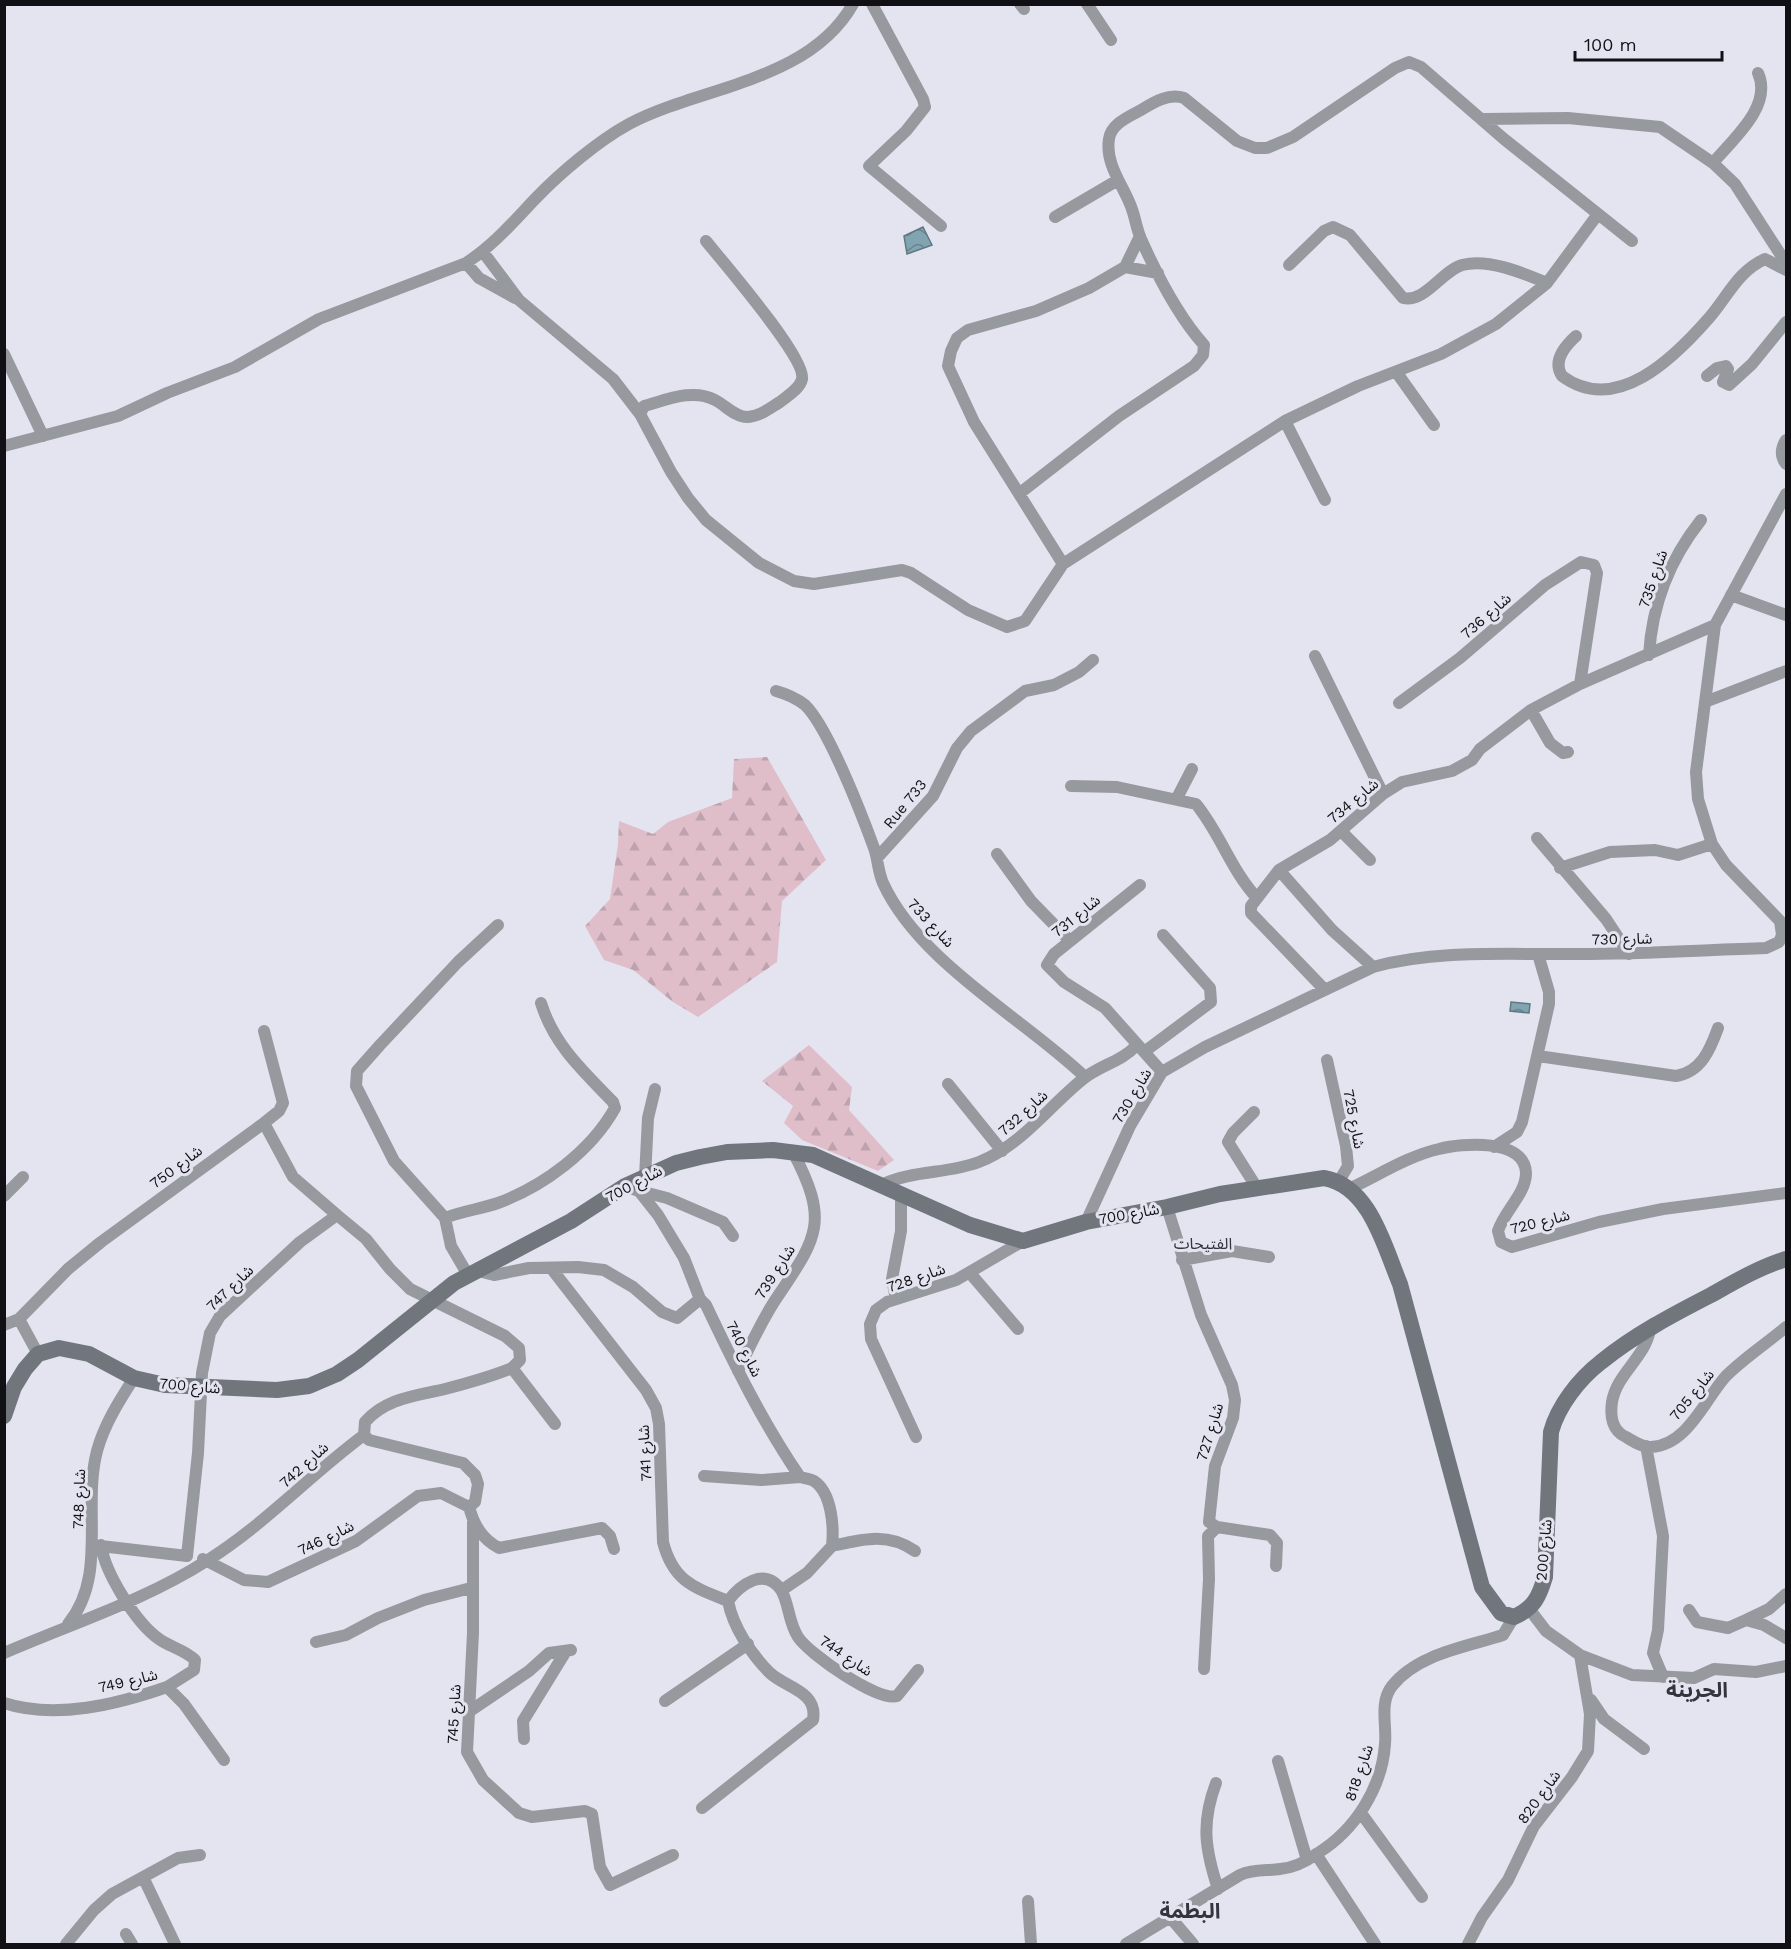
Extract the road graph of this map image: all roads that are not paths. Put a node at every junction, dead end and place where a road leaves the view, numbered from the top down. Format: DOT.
graph roads {
  1 [pos="853,4"];
  2 [pos="872,4"];
  3 [pos="1088,4"];
  4 [pos="1111,40"];
  5 [pos="1758,73"];
  6 [pos="1483,119"];
  7 [pos="1520,120"];
  8 [pos="1504,140"];
  9 [pos="1713,163"];
  10 [pos="1118,180"];
  11 [pos="1598,214"];
  12 [pos="1055,217"];
  13 [pos="941,226"];
  14 [pos="1140,236"];
  15 [pos="706,241"];
  16 [pos="1632,241"];
  17 [pos="483,252"];
  18 [pos="466,263"];
  19 [pos="1786,263"];
  20 [pos="1289,265"];
  21 [pos="1125,267"];
  22 [pos="1786,270"];
  23 [pos="1158,273"];
  24 [pos="1547,283"];
  25 [pos="519,300"];
  26 [pos="1786,322"];
  27 [pos="1576,336"];
  28 [pos="4,354"];
  29 [pos="1398,373"];
  30 [pos="1707,376"];
  31 [pos="658,404"];
  32 [pos="640,414"];
  33 [pos="1285,421"];
  34 [pos="1434,425"];
  35 [pos="648,427"];
  36 [pos="43,436"];
  37 [pos="1786,440"];
  38 [pos="4,446"];
  39 [pos="1786,464"];
  40 [pos="1020,493"];
  41 [pos="1786,494"];
  42 [pos="1325,500"];
  43 [pos="1701,520"];
  44 [pos="1064,564"];
  45 [pos="1731,595"];
  46 [pos="1786,615"];
  47 [pos="1715,625"];
  48 [pos="1649,655"];
  49 [pos="1315,656"];
  50 [pos="1093,660"];
  51 [pos="1786,671"];
  52 [pos="1580,684"];
  53 [pos="776,691"];
  54 [pos="1705,702"];
  55 [pos="1399,703"];
  56 [pos="1531,710"];
  57 [pos="1568,752"];
  58 [pos="1191,769"];
  59 [pos="1071,786"];
  60 [pos="1383,794"];
  61 [pos="1177,798"];
  62 [pos="1341,831"];
  63 [pos="1537,838"];
  64 [pos="1712,844"];
  65 [pos="997,855"];
  66 [pos="877,858"];
  67 [pos="1370,860"];
  68 [pos="1560,868"];
  69 [pos="1279,870"];
  70 [pos="1140,885"];
  71 [pos="1257,898"];
  72 [pos="498,925"];
  73 [pos="1163,935"];
  74 [pos="1070,941"];
  75 [pos="1783,941"];
  76 [pos="1538,954"];
  77 [pos="1629,954"];
  78 [pos="1373,967"];
  79 [pos="1324,989"];
  80 [pos="541,1003"];
  81 [pos="1718,1028"];
  82 [pos="264,1031"];
  83 [pos="1140,1048"];
  84 [pos="1538,1056"];
  85 [pos="1327,1060"];
  86 [pos="1162,1072"];
  87 [pos="1086,1077"];
  88 [pos="948,1084"];
  89 [pos="655,1089"];
  90 [pos="1254,1112"];
  91 [pos="264,1123"];
  92 [pos="1494,1147"];
  93 [pos="1002,1151"];
  94 [pos="793,1152"];
  95 [pos="23,1177"];
  96 [pos="1345,1184"];
  97 [pos="636,1185"];
  98 [pos="881,1185"];
  99 [pos="1257,1188"];
  100 [pos="1786,1193"];
  101 [pos="901,1195"];
  102 [pos="4,1196"];
  103 [pos="1167,1207"];
  104 [pos="337,1215"];
  105 [pos="445,1218"];
  106 [pos="1086,1222"];
  107 [pos="733,1236"];
  108 [pos="1023,1241"];
  109 [pos="1269,1257"];
  110 [pos="1786,1259"];
  111 [pos="1182,1260"];
  112 [pos="551,1268"];
  113 [pos="473,1273"];
  114 [pos="970,1273"];
  115 [pos="700,1299"];
  116 [pos="896,1299"];
  117 [pos="433,1300"];
  118 [pos="20,1319"];
  119 [pos="4,1325"];
  120 [pos="1786,1327"];
  121 [pos="1018,1329"];
  122 [pos="1650,1330"];
  123 [pos="38,1354"];
  124 [pos="512,1368"];
  125 [pos="738,1371"];
  126 [pos="134,1378"];
  127 [pos="201,1389"];
  128 [pos="4,1416"];
  129 [pos="555,1424"];
  130 [pos="364,1435"];
  131 [pos="916,1437"];
  132 [pos="1646,1446"];
  133 [pos="704,1476"];
  134 [pos="800,1477"];
  135 [pos="470,1507"];
  136 [pos="473,1521"];
  137 [pos="1217,1527"];
  138 [pos="97,1545"];
  139 [pos="832,1546"];
  140 [pos="614,1549"];
  141 [pos="915,1551"];
  142 [pos="188,1556"];
  143 [pos="208,1560"];
  144 [pos="1276,1566"];
  145 [pos="471,1588"];
  146 [pos="782,1590"];
  147 [pos="1786,1594"];
  148 [pos="728,1600"];
  149 [pos="130,1603"];
  150 [pos="1530,1610"];
  151 [pos="1689,1610"];
  152 [pos="1514,1617"];
  153 [pos="1746,1620"];
  154 [pos="67,1625"];
  155 [pos="1786,1638"];
  156 [pos="316,1642"];
  157 [pos="748,1644"];
  158 [pos="4,1653"];
  159 [pos="1580,1655"];
  160 [pos="1786,1666"];
  161 [pos="1204,1669"];
  162 [pos="918,1670"];
  163 [pos="1663,1677"];
  164 [pos="167,1687"];
  165 [pos="1588,1690"];
  166 [pos="665,1701"];
  167 [pos="4,1703"];
  168 [pos="470,1711"];
  169 [pos="524,1739"];
  170 [pos="1644,1749"];
  171 [pos="224,1760"];
  172 [pos="1278,1761"];
  173 [pos="1216,1783"];
  174 [pos="702,1808"];
  175 [pos="1361,1813"];
  176 [pos="200,1855"];
  177 [pos="673,1855"];
  178 [pos="1312,1857"];
  179 [pos="144,1879"];
  180 [pos="1218,1889"];
  181 [pos="1422,1897"];
  182 [pos="1028,1901"];
  183 [pos="1170,1917"];
  184 [pos="66,1944"];
  185 [pos="175,1944"];
  186 [pos="1031,1944"];
  187 [pos="1126,1944"];
  188 [pos="1193,1944"];
  189 [pos="1375,1944"];
  190 [pos="1468,1944"];
  1 -- 17 [label="street"];
  2 -- 13 [label="street"];
  3 -- 4 [label="street"];
  5 -- 9 [label="street"];
  6 -- 7 [label="street"];
  6 -- 8 [label="street"];
  6 -- 10 [label="street"];
  7 -- 8 [label="street"];
  7 -- 9 [label="street"];
  8 -- 11 [label="street"];
  9 -- 19 [label="street"];
  10 -- 12 [label="street"];
  10 -- 14 [label="street"];
  11 -- 16 [label="street"];
  11 -- 24 [label="street"];
  14 -- 21 [label="street"];
  14 -- 23 [label="street"];
  15 -- 31 [label="street"];
  17 -- 18 [label="street"];
  17 -- 25 [label="street"];
  18 -- 25 [label="street"];
  18 -- 36 [label="street"];
  20 -- 24 [label="street"];
  21 -- 23 [label="street"];
  21 -- 40 [label="street"];
  22 -- 27 [label="street"];
  23 -- 40 [label="street"];
  24 -- 29 [label="street"];
  25 -- 32 [label="street"];
  26 -- 30 [label="street"];
  28 -- 36 [label="street"];
  29 -- 33 [label="street"];
  29 -- 34 [label="street"];
  31 -- 32 [label="street"];
  31 -- 35 [label="street"];
  32 -- 35 [label="street"];
  33 -- 42 [label="street"];
  33 -- 44 [label="street"];
  35 -- 44 [label="street"];
  36 -- 38 [label="street"];
  37 -- 39 [label="street"];
  40 -- 44 [label="street"];
  41 -- 45 [label="street, شارع 730"];
  43 -- 48 [label="street, شارع 735"];
  45 -- 46 [label="street"];
  45 -- 47 [label="street, شارع 730"];
  47 -- 48 [label="street, شارع 734"];
  47 -- 54 [label="street, شارع 730"];
  48 -- 52 [label="street, شارع 734"];
  49 -- 60 [label="street"];
  50 -- 66 [label="street, Rue 733"];
  51 -- 54 [label="street"];
  52 -- 55 [label="street, شارع 736"];
  52 -- 56 [label="street, شارع 734"];
  53 -- 66 [label="street, شارع 733"];
  54 -- 64 [label="street, شارع 730"];
  56 -- 57 [label="street"];
  56 -- 60 [label="street, شارع 734"];
  58 -- 61 [label="street"];
  59 -- 61 [label="street"];
  60 -- 62 [label="street, شارع 734"];
  61 -- 71 [label="street"];
  62 -- 67 [label="street"];
  62 -- 69 [label="street, شارع 734"];
  63 -- 68 [label="street"];
  64 -- 68 [label="street"];
  64 -- 75 [label="street, شارع 730"];
  65 -- 74 [label="street"];
  66 -- 87 [label="street, شارع 733"];
  68 -- 77 [label="street"];
  69 -- 71 [label="street, شارع 734"];
  69 -- 78 [label="street"];
  70 -- 74 [label="street, شارع 731"];
  71 -- 79 [label="street"];
  72 -- 105 [label="street"];
  73 -- 83 [label="street, شارع 732"];
  74 -- 83 [label="street, شارع 731"];
  75 -- 77 [label="street, شارع 730"];
  76 -- 77 [label="street, شارع 730"];
  76 -- 78 [label="street, شارع 730"];
  76 -- 84 [label="street"];
  78 -- 79 [label="street, شارع 730"];
  79 -- 86 [label="street, شارع 730"];
  80 -- 105 [label="street"];
  81 -- 84 [label="street"];
  82 -- 91 [label="street, شارع 750"];
  83 -- 86 [label="street, شارع 731"];
  83 -- 87 [label="street, شارع 732"];
  84 -- 92 [label="street"];
  85 -- 96 [label="street, شارع 725"];
  86 -- 106 [label="street, شارع 730"];
  87 -- 93 [label="street, شارع 732"];
  88 -- 93 [label="street"];
  89 -- 97 [label="street"];
  90 -- 99 [label="street"];
  91 -- 104 [label="street"];
  91 -- 118 [label="street, شارع 750"];
  92 -- 96 [label="street, شارع 720"];
  92 -- 100 [label="street, شارع 720"];
  93 -- 98 [label="street, شارع 732"];
  94 -- 97 [label="main road, شارع 700"];
  94 -- 98 [label="main road, شارع 700"];
  94 -- 125 [label="street, شارع 739"];
  95 -- 102 [label="street"];
  96 -- 99 [label="main road, شارع 700"];
  96 -- 152 [label="main road"];
  97 -- 107 [label="street"];
  97 -- 113 [label="main road, شارع 700"];
  97 -- 115 [label="street, شارع 740"];
  98 -- 101 [label="main road, شارع 700"];
  99 -- 103 [label="main road, شارع 700"];
  101 -- 108 [label="main road, شارع 700"];
  101 -- 116 [label="street"];
  103 -- 106 [label="main road, شارع 700"];
  103 -- 111 [label="street, شارع 727"];
  104 -- 117 [label="street"];
  104 -- 127 [label="street, شارع 747"];
  105 -- 113 [label="street"];
  106 -- 108 [label="main road, شارع 700"];
  108 -- 114 [label="street, شارع 728"];
  109 -- 111 [label="street"];
  110 -- 122 [label="main road, شارع 200"];
  111 -- 137 [label="street, شارع 727"];
  112 -- 113 [label="street"];
  112 -- 115 [label="street"];
  112 -- 148 [label="street, شارع 741"];
  113 -- 117 [label="main road, شارع 700"];
  114 -- 116 [label="street, شارع 728"];
  114 -- 121 [label="street"];
  115 -- 125 [label="street, شارع 740"];
  116 -- 131 [label="street, شارع 728"];
  117 -- 124 [label="street"];
  117 -- 127 [label="main road, شارع 700"];
  118 -- 119 [label="street, شارع 750"];
  118 -- 123 [label="street"];
  120 -- 132 [label="street, شارع 705"];
  122 -- 132 [label="street"];
  122 -- 150 [label="main road, شارع 200"];
  123 -- 126 [label="main road, شارع 700"];
  123 -- 128 [label="main road"];
  124 -- 129 [label="street"];
  124 -- 130 [label="street, شارع 742"];
  125 -- 134 [label="street, شارع 740"];
  126 -- 127 [label="main road, شارع 700"];
  126 -- 138 [label="street, شارع 748"];
  127 -- 142 [label="street, شارع 747"];
  130 -- 135 [label="street"];
  130 -- 143 [label="street, شارع 742"];
  132 -- 163 [label="street"];
  133 -- 134 [label="street"];
  134 -- 139 [label="street, شارع 740"];
  135 -- 136 [label="street"];
  135 -- 143 [label="street, شارع 746"];
  136 -- 140 [label="street"];
  136 -- 145 [label="street, شارع 745"];
  137 -- 144 [label="street"];
  137 -- 161 [label="street"];
  138 -- 142 [label="street"];
  138 -- 149 [label="street"];
  138 -- 154 [label="street, شارع 748"];
  139 -- 141 [label="street"];
  139 -- 146 [label="street"];
  142 -- 143 [label="street, شارع 746"];
  143 -- 149 [label="street, شارع 742"];
  145 -- 156 [label="street"];
  145 -- 168 [label="street, شارع 745"];
  146 -- 148 [label="street"];
  146 -- 162 [label="street, شارع 744"];
  147 -- 153 [label="street"];
  148 -- 157 [label="street"];
  149 -- 154 [label="street, شارع 742"];
  149 -- 164 [label="street"];
  150 -- 152 [label="main road"];
  150 -- 159 [label="street"];
  151 -- 153 [label="street"];
  152 -- 175 [label="street, شارع 818"];
  153 -- 155 [label="street"];
  154 -- 158 [label="street, شارع 742"];
  157 -- 166 [label="street"];
  157 -- 174 [label="street"];
  159 -- 163 [label="street"];
  159 -- 165 [label="street, شارع 820"];
  160 -- 163 [label="street"];
  164 -- 167 [label="street, شارع 749"];
  164 -- 171 [label="street, شارع 749"];
  165 -- 170 [label="street"];
  165 -- 190 [label="street, شارع 820"];
  168 -- 169 [label="street"];
  168 -- 177 [label="street, شارع 745"];
  172 -- 178 [label="street"];
  173 -- 180 [label="street"];
  175 -- 178 [label="street, شارع 818"];
  175 -- 181 [label="street"];
  176 -- 179 [label="street"];
  178 -- 180 [label="street, شارع 818"];
  178 -- 189 [label="street"];
  179 -- 184 [label="street"];
  179 -- 185 [label="street"];
  180 -- 183 [label="street, شارع 818"];
  182 -- 186 [label="street"];
  183 -- 187 [label="street, شارع 818"];
  183 -- 188 [label="street"];
}
